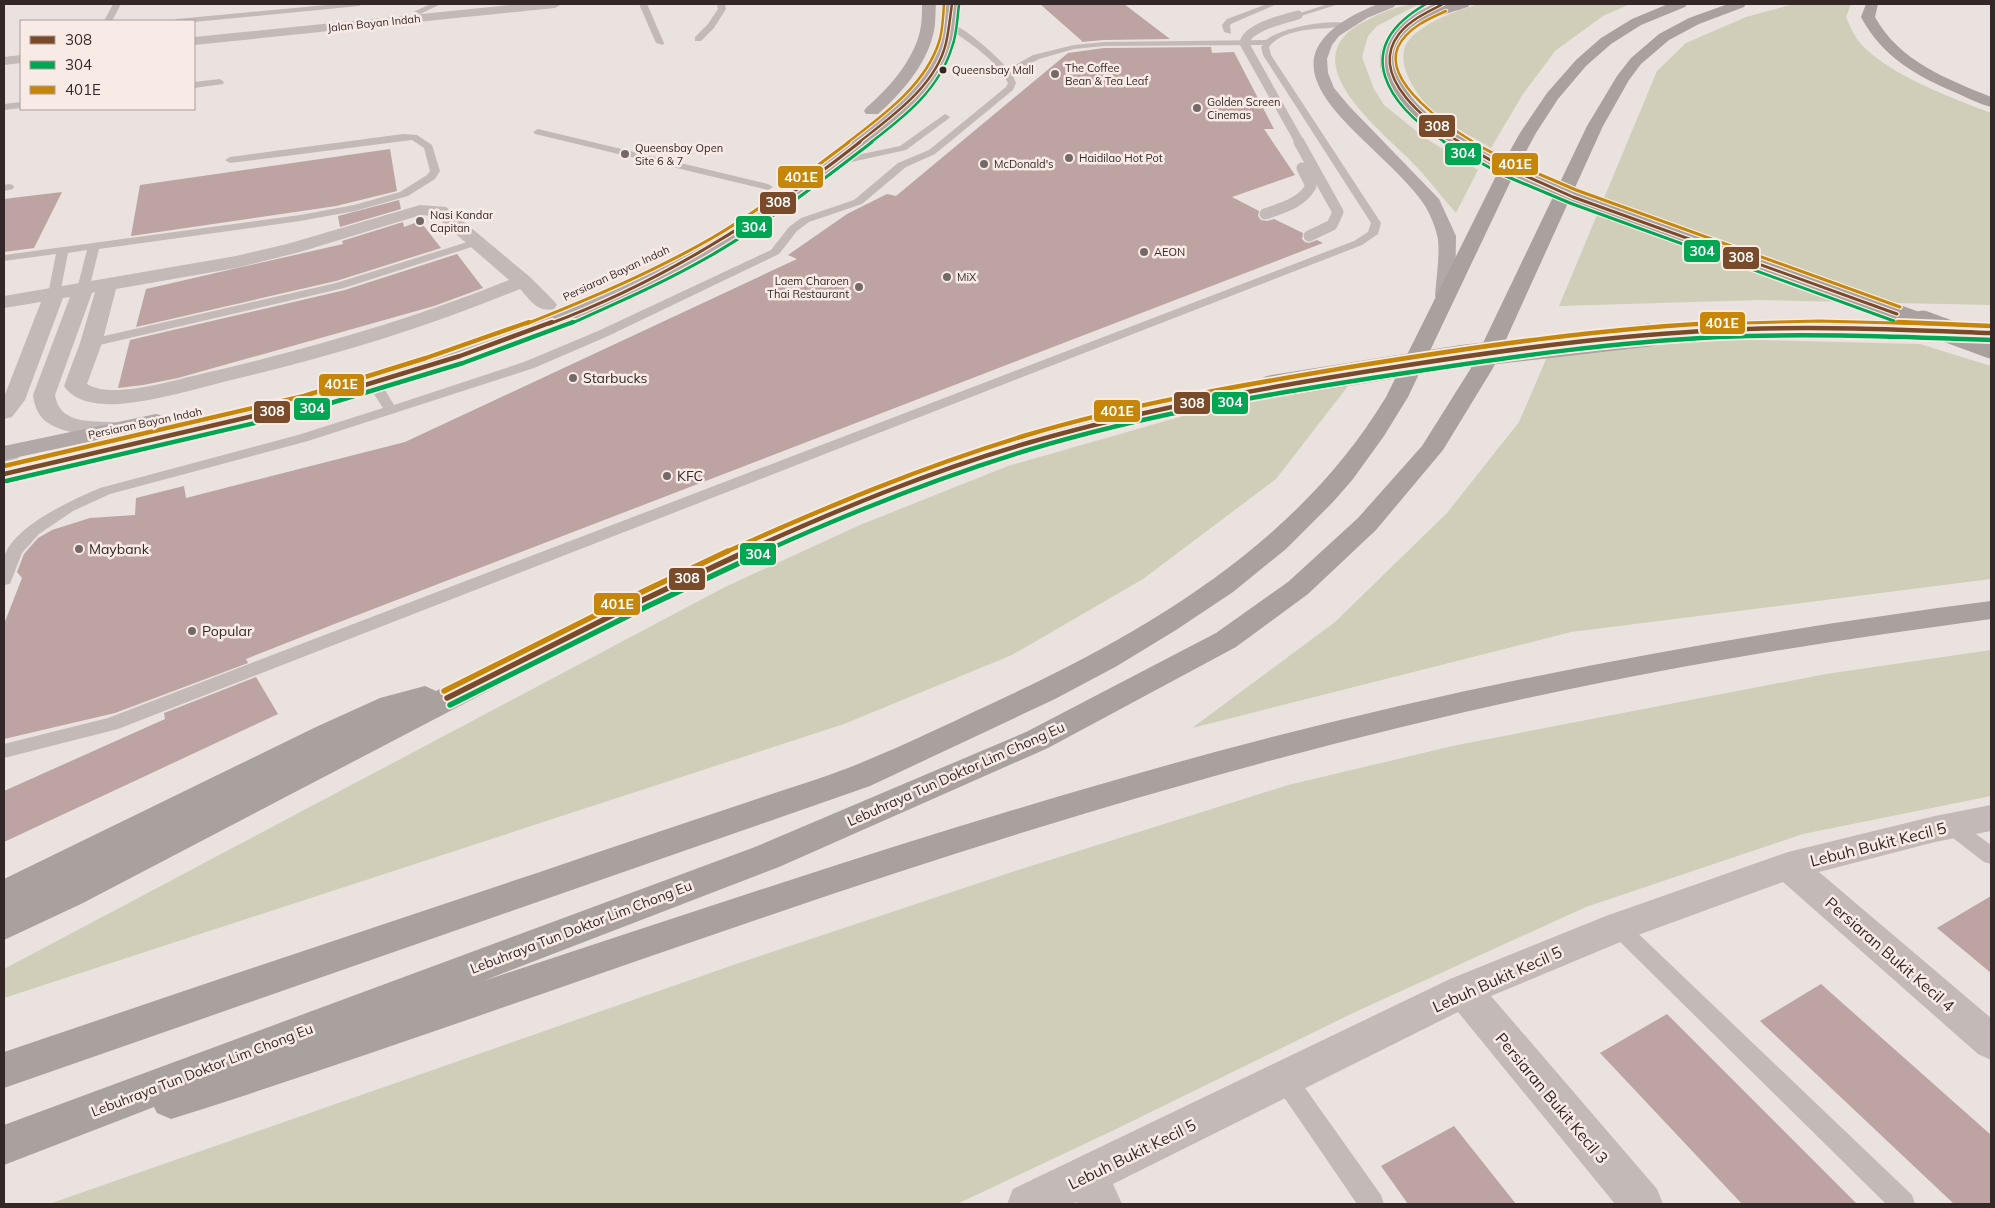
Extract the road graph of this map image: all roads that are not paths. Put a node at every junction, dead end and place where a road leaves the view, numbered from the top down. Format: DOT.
graph roads {
  1 [pos="359,4"];
  2 [pos="437,4"];
  3 [pos="493,4"];
  4 [pos="554,4"];
  5 [pos="643,4"];
  6 [pos="720,4"];
  7 [pos="928,4"];
  8 [pos="952,4"];
  9 [pos="1273,4"];
  10 [pos="1318,4"];
  11 [pos="1335,4"];
  12 [pos="1389,4"];
  13 [pos="1443,4"];
  14 [pos="1463,4"];
  15 [pos="1680,4"];
  16 [pos="1739,4"];
  17 [pos="1872,4"];
  18 [pos="118,7"];
  19 [pos="1309,7"];
  20 [pos="1295,10"];
  21 [pos="417,12"];
  22 [pos="109,20"];
  23 [pos="188,20"];
  24 [pos="950,25"];
  25 [pos="1345,25"];
  26 [pos="1228,32"];
  27 [pos="195,34"];
  28 [pos="1398,35"];
  29 [pos="698,39"];
  30 [pos="1267,42"];
  31 [pos="203,43"];
  32 [pos="660,43"];
  33 [pos="20,52"];
  34 [pos="4,53"];
  35 [pos="20,59"];
  36 [pos="4,61"];
  37 [pos="1007,73"];
  38 [pos="220,82"];
  39 [pos="195,85"];
  40 [pos="1991,102"];
  41 [pos="20,105"];
  42 [pos="4,107"];
  43 [pos="1270,111"];
  44 [pos="945,117"];
  45 [pos="538,132"];
  46 [pos="922,135"];
  47 [pos="839,159"];
  48 [pos="230,160"];
  49 [pos="1298,161"];
  50 [pos="768,187"];
  51 [pos="1265,214"];
  52 [pos="1309,236"];
  53 [pos="477,242"];
  54 [pos="94,245"];
  55 [pos="64,249"];
  56 [pos="4,258"];
  57 [pos="523,281"];
  58 [pos="107,286"];
  59 [pos="84,289"];
  60 [pos="54,294"];
  61 [pos="1445,296"];
  62 [pos="547,305"];
  63 [pos="6,307"];
  64 [pos="1991,333"];
  65 [pos="91,343"];
  66 [pos="1991,347"];
  67 [pos="374,383"];
  68 [pos="391,411"];
  69 [pos="4,412"];
  70 [pos="119,429"];
  71 [pos="5,461"];
  72 [pos="4,580"];
  73 [pos="1991,610"];
  74 [pos="447,698"];
  75 [pos="4,751"];
  76 [pos="1991,818"];
  77 [pos="1951,826"];
  78 [pos="1991,856"];
  79 [pos="1788,866"];
  80 [pos="4,895"];
  81 [pos="4,925"];
  82 [pos="1618,927"];
  83 [pos="1463,991"];
  84 [pos="1991,1042"];
  85 [pos="4,1070"];
  86 [pos="1285,1079"];
  87 [pos="4,1144"];
  88 [pos="4,1149"];
  89 [pos="1093,1190"];
  90 [pos="1028,1204"];
  91 [pos="1372,1204"];
  92 [pos="1642,1204"];
  93 [pos="1903,1204"];
  1 -- 23 [label="lane"];
  2 -- 21 [label="lane"];
  3 -- 21 [label="street, Jalan Bayan Indah"];
  4 -- 31 [label="street, Jalan Bayan Indah"];
  5 -- 32 [label="lane"];
  6 -- 29 [label="lane"];
  7 -- 50 [label="main road, Persiaran Bayan Indah"];
  8 -- 24 [label="main road, Persiaran Bayan Indah"];
  9 -- 26 [label="lane"];
  10 -- 19 [label="lane"];
  11 -- 19 [label="lane"];
  12 -- 25 [label="main road"];
  13 -- 28 [label="main road"];
  14 -- 28 [label="highway"];
  15 -- 61 [label="highway"];
  16 -- 87 [label="highway, Lebuhraya Tun Doktor Lim Chong Eu"];
  17 -- 40 [label="highway"];
  18 -- 22 [label="lane"];
  19 -- 20 [label="lane"];
  20 -- 43 [label="lane"];
  20 -- 52 [label="lane, bridge"];
  21 -- 27 [label="street, Jalan Bayan Indah"];
  24 -- 37 [label="lane"];
  24 -- 47 [label="main road, Persiaran Bayan Indah"];
  25 -- 30 [label="lane"];
  25 -- 61 [label="main road"];
  28 -- 66 [label="highway, bridge"];
  30 -- 37 [label="lane"];
  30 -- 75 [label="lane"];
  33 -- 34 [label="street"];
  35 -- 36 [label="street"];
  37 -- 68 [label="lane"];
  38 -- 39 [label="lane"];
  41 -- 42 [label="lane"];
  44 -- 46 [label="lane"];
  45 -- 50 [label="lane"];
  46 -- 47 [label="lane"];
  46 -- 47 [label="lane"];
  47 -- 67 [label="main road, Persiaran Bayan Indah"];
  48 -- 54 [label="lane"];
  49 -- 51 [label="lane, bridge"];
  50 -- 62 [label="main road, Persiaran Bayan Indah"];
  53 -- 57 [label="street"];
  53 -- 58 [label="street"];
  53 -- 65 [label="lane"];
  54 -- 55 [label="lane"];
  54 -- 59 [label="lane"];
  55 -- 56 [label="lane"];
  55 -- 60 [label="lane"];
  57 -- 62 [label="street"];
  57 -- 65 [label="street"];
  58 -- 59 [label="street"];
  58 -- 65 [label="street"];
  59 -- 60 [label="street"];
  59 -- 70 [label="street"];
  60 -- 63 [label="street"];
  60 -- 69 [label="street"];
  61 -- 85 [label="highway"];
  62 -- 70 [label="main road, Persiaran Bayan Indah"];
  64 -- 74 [label="highway, bridge"];
  67 -- 68 [label="lane"];
  67 -- 71 [label="main road, Persiaran Bayan Indah"];
  68 -- 72 [label="lane"];
  70 -- 71 [label="main road, Persiaran Bayan Indah"];
  73 -- 88 [label="highway"];
  74 -- 80 [label="highway"];
  74 -- 81 [label="highway"];
  76 -- 77 [label="street, Lebuh Bukit Kecil 5"];
  77 -- 78 [label="lane"];
  77 -- 79 [label="street, Lebuh Bukit Kecil 5"];
  79 -- 82 [label="street, Lebuh Bukit Kecil 5"];
  79 -- 84 [label="street, Persiaran Bukit Kecil 4"];
  82 -- 83 [label="street, Lebuh Bukit Kecil 5"];
  82 -- 93 [label="lane"];
  83 -- 86 [label="street, Lebuh Bukit Kecil 5"];
  83 -- 92 [label="street, Persiaran Bukit Kecil 3"];
  86 -- 89 [label="street, Lebuh Bukit Kecil 5"];
  86 -- 91 [label="lane"];
  89 -- 90 [label="street, Lebuh Bukit Kecil 5"];
}
